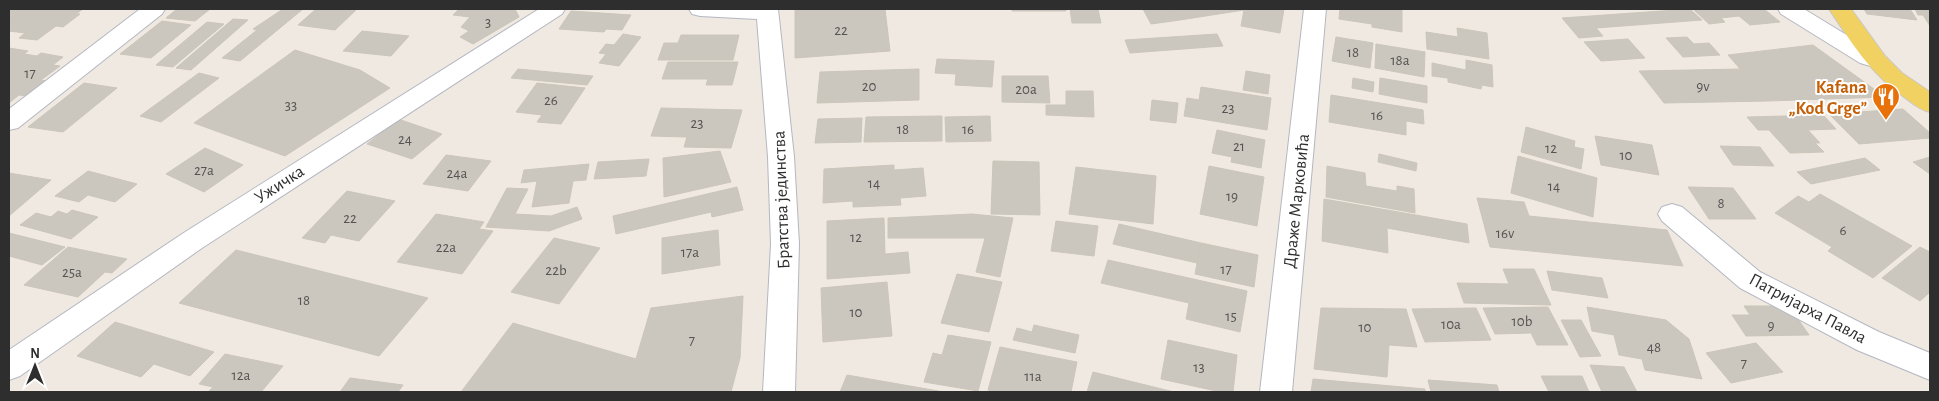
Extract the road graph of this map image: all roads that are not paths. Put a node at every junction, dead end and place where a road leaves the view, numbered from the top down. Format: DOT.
graph roads {
  1 [pos="154,9"];
  2 [pos="554,9"];
  3 [pos="700,9"];
  4 [pos="1315,9"];
  5 [pos="1790,9"];
  6 [pos="1840,9"];
  7 [pos="767,11"];
  8 [pos="1877,61"];
  9 [pos="1930,104"];
  10 [pos="9,122"];
  11 [pos="1672,214"];
  12 [pos="9,367"];
  13 [pos="1930,367"];
  14 [pos="779,392"];
  15 [pos="1276,392"];
  1 -- 10 [label="street"];
  2 -- 12 [label="street, Ужичка"];
  3 -- 7 [label="street"];
  4 -- 15 [label="street, Драже Марковића"];
  5 -- 8 [label="street"];
  6 -- 8 [label="main road"];
  7 -- 14 [label="street, Братства јединства"];
  8 -- 9 [label="main road"];
  11 -- 13 [label="street, Патријарха Павла"];
}
